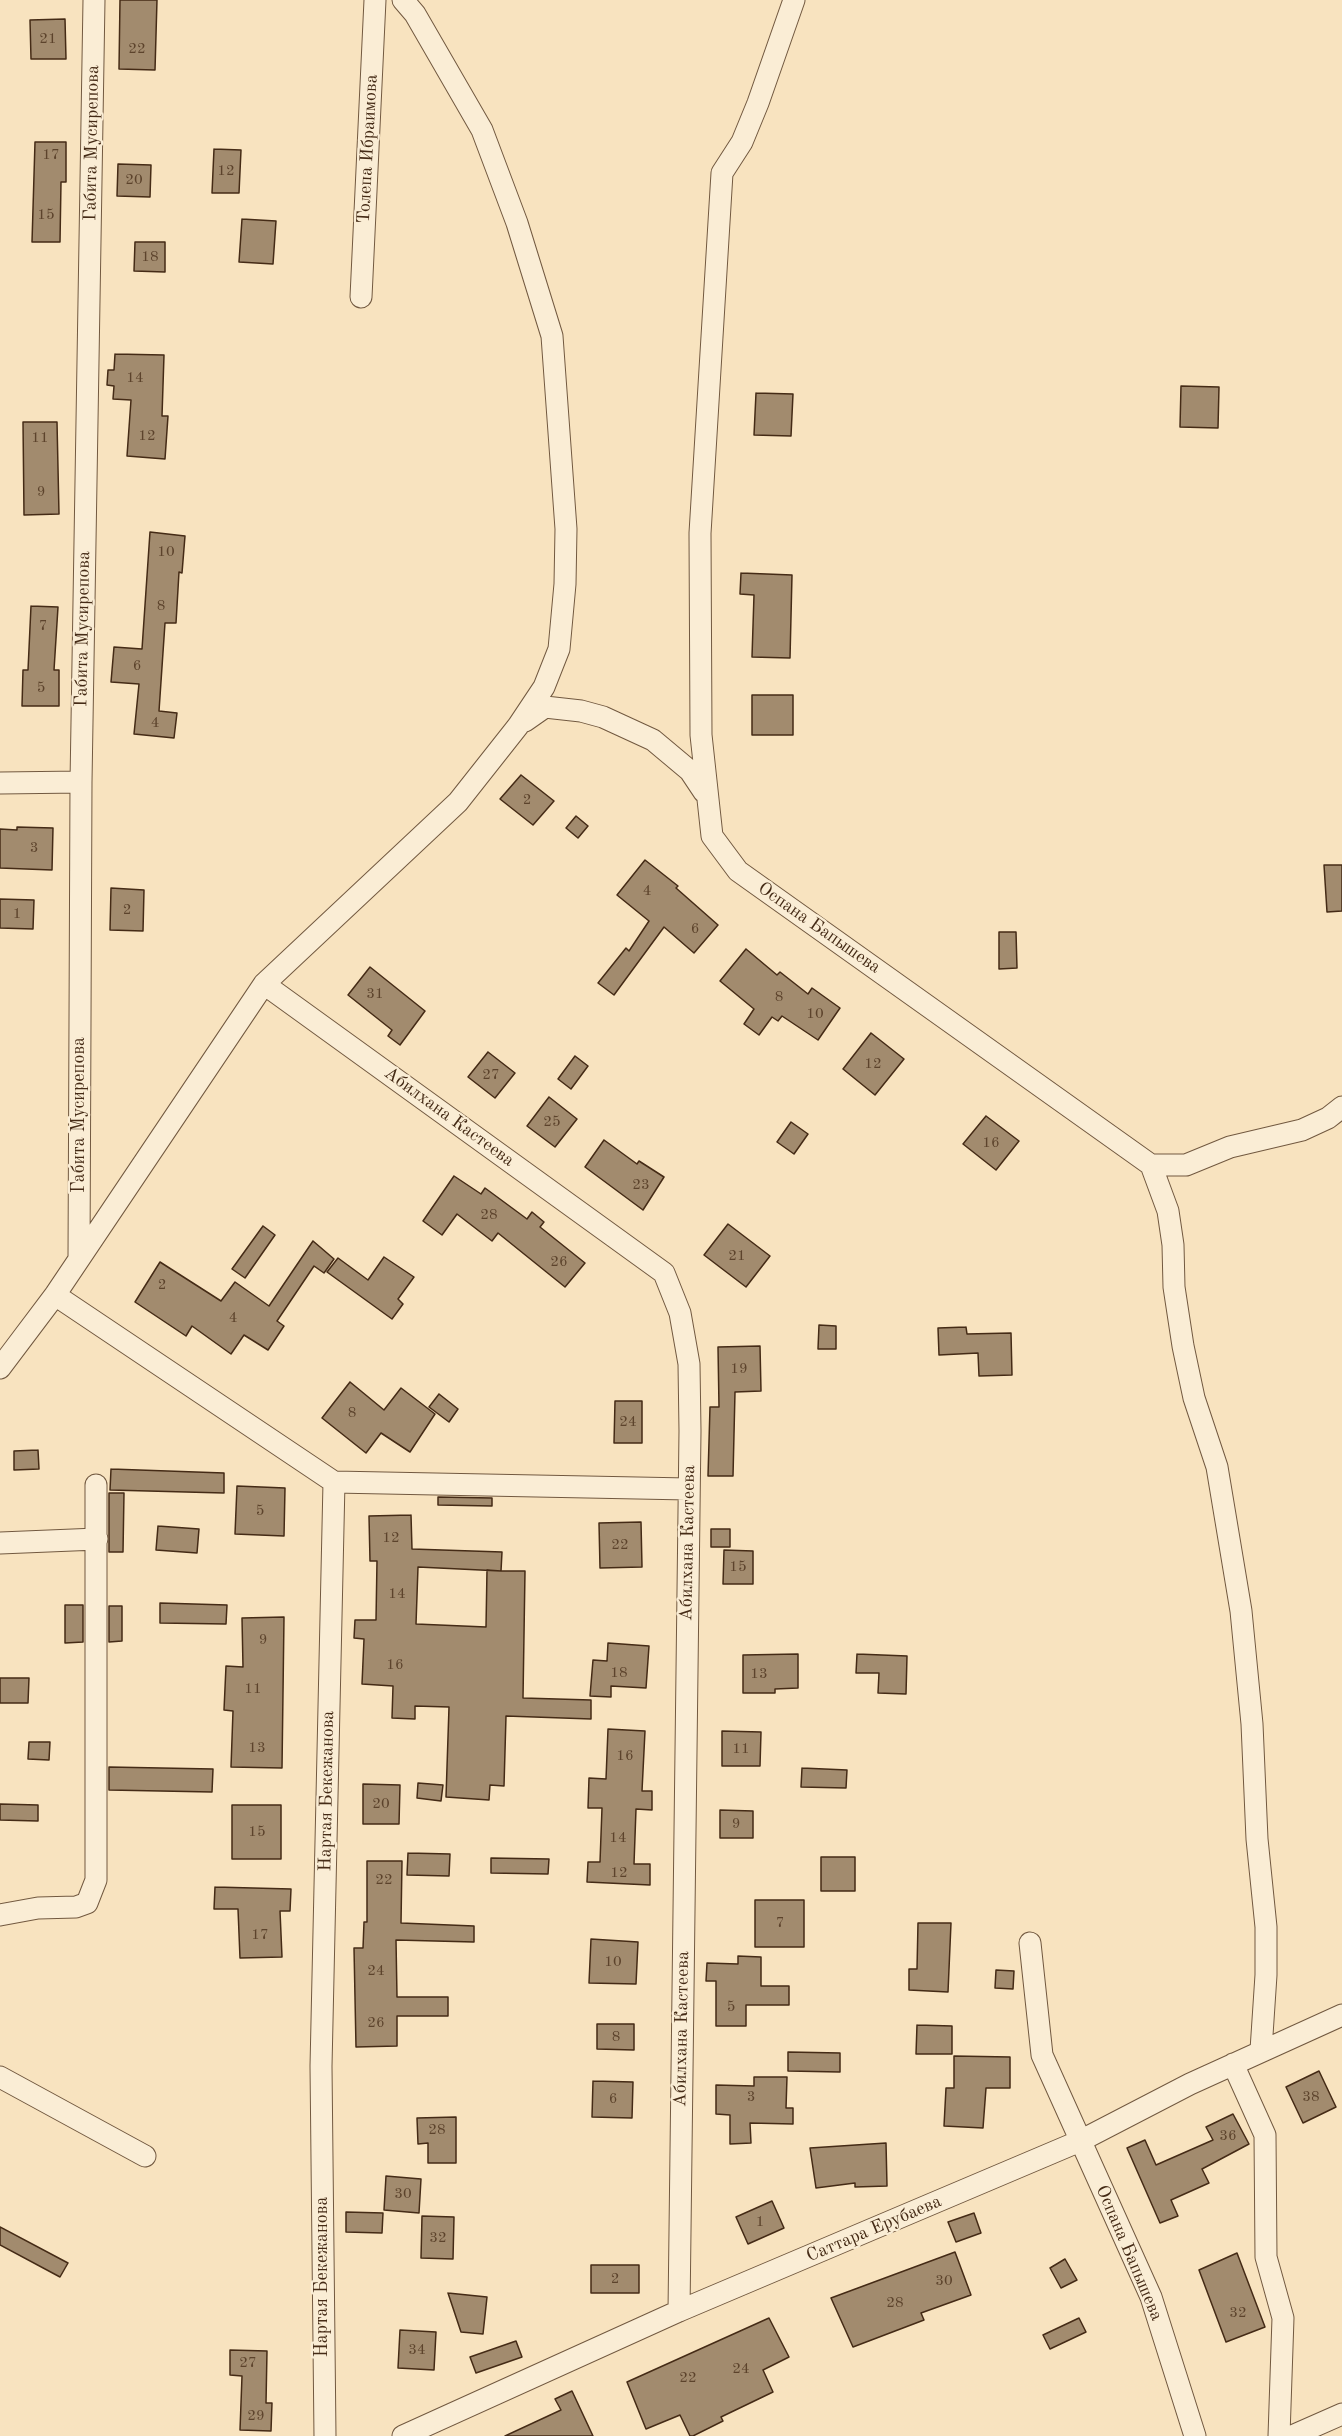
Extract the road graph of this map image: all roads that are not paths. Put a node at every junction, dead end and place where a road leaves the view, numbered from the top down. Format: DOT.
graph roads {
  1 [pos="94,0"];
  2 [pos="375,0"];
  3 [pos="403,0"];
  4 [pos="794,0"];
  5 [pos="361,297"];
  6 [pos="518,726"];
  7 [pos="81,782"];
  8 [pos="0,783"];
  9 [pos="706,795"];
  10 [pos="264,984"];
  11 [pos="1342,1107"];
  12 [pos="1151,1165"];
  13 [pos="79,1258"];
  14 [pos="55,1295"];
  15 [pos="0,1368"];
  16 [pos="334,1482"];
  17 [pos="96,1485"];
  18 [pos="688,1489"];
  19 [pos="97,1539"];
  20 [pos="0,1543"];
  21 [pos="0,1915"];
  22 [pos="1030,1943"];
  23 [pos="1342,2015"];
  24 [pos="1261,2050"];
  25 [pos="1233,2064"];
  26 [pos="0,2077"];
  27 [pos="1080,2141"];
  28 [pos="145,2156"];
  29 [pos="679,2311"];
  30 [pos="1342,2414"];
  31 [pos="325,2436"];
  32 [pos="403,2436"];
  33 [pos="1195,2436"];
  34 [pos="1280,2436"];
  35 [pos="1292,2436"];
  1 -- 7 [label="street, Габита Мусирепова"];
  2 -- 5 [label="street, Толепа Ибраимова"];
  3 -- 6 [label="street"];
  4 -- 9 [label="street"];
  6 -- 9 [label="street, Оспана Бапышева"];
  6 -- 10 [label="street"];
  7 -- 8 [label="street"];
  7 -- 13 [label="street, Габита Мусирепова"];
  9 -- 12 [label="street, Оспана Бапышева"];
  10 -- 13 [label="street"];
  10 -- 18 [label="street, Абилхана Кастеева"];
  11 -- 12 [label="street"];
  12 -- 24 [label="street"];
  13 -- 14 [label="street"];
  14 -- 15 [label="street"];
  14 -- 16 [label="street"];
  16 -- 18 [label="street"];
  16 -- 31 [label="street, Нартая Бекежанова"];
  17 -- 19 [label="street"];
  18 -- 29 [label="street, Абилхана Кастеева"];
  19 -- 20 [label="street"];
  19 -- 21 [label="street"];
  22 -- 27 [label="street, Оспана Бапышева"];
  23 -- 24 [label="street, Саттара Ерубаева"];
  24 -- 25 [label="street, Саттара Ерубаева"];
  25 -- 27 [label="street, Саттара Ерубаева"];
  25 -- 34 [label="street"];
  26 -- 28 [label="street"];
  27 -- 29 [label="street, Саттара Ерубаева"];
  27 -- 33 [label="street, Оспана Бапышева"];
  29 -- 32 [label="street, Саттара Ерубаева"];
  30 -- 35 [label="street"];
}
